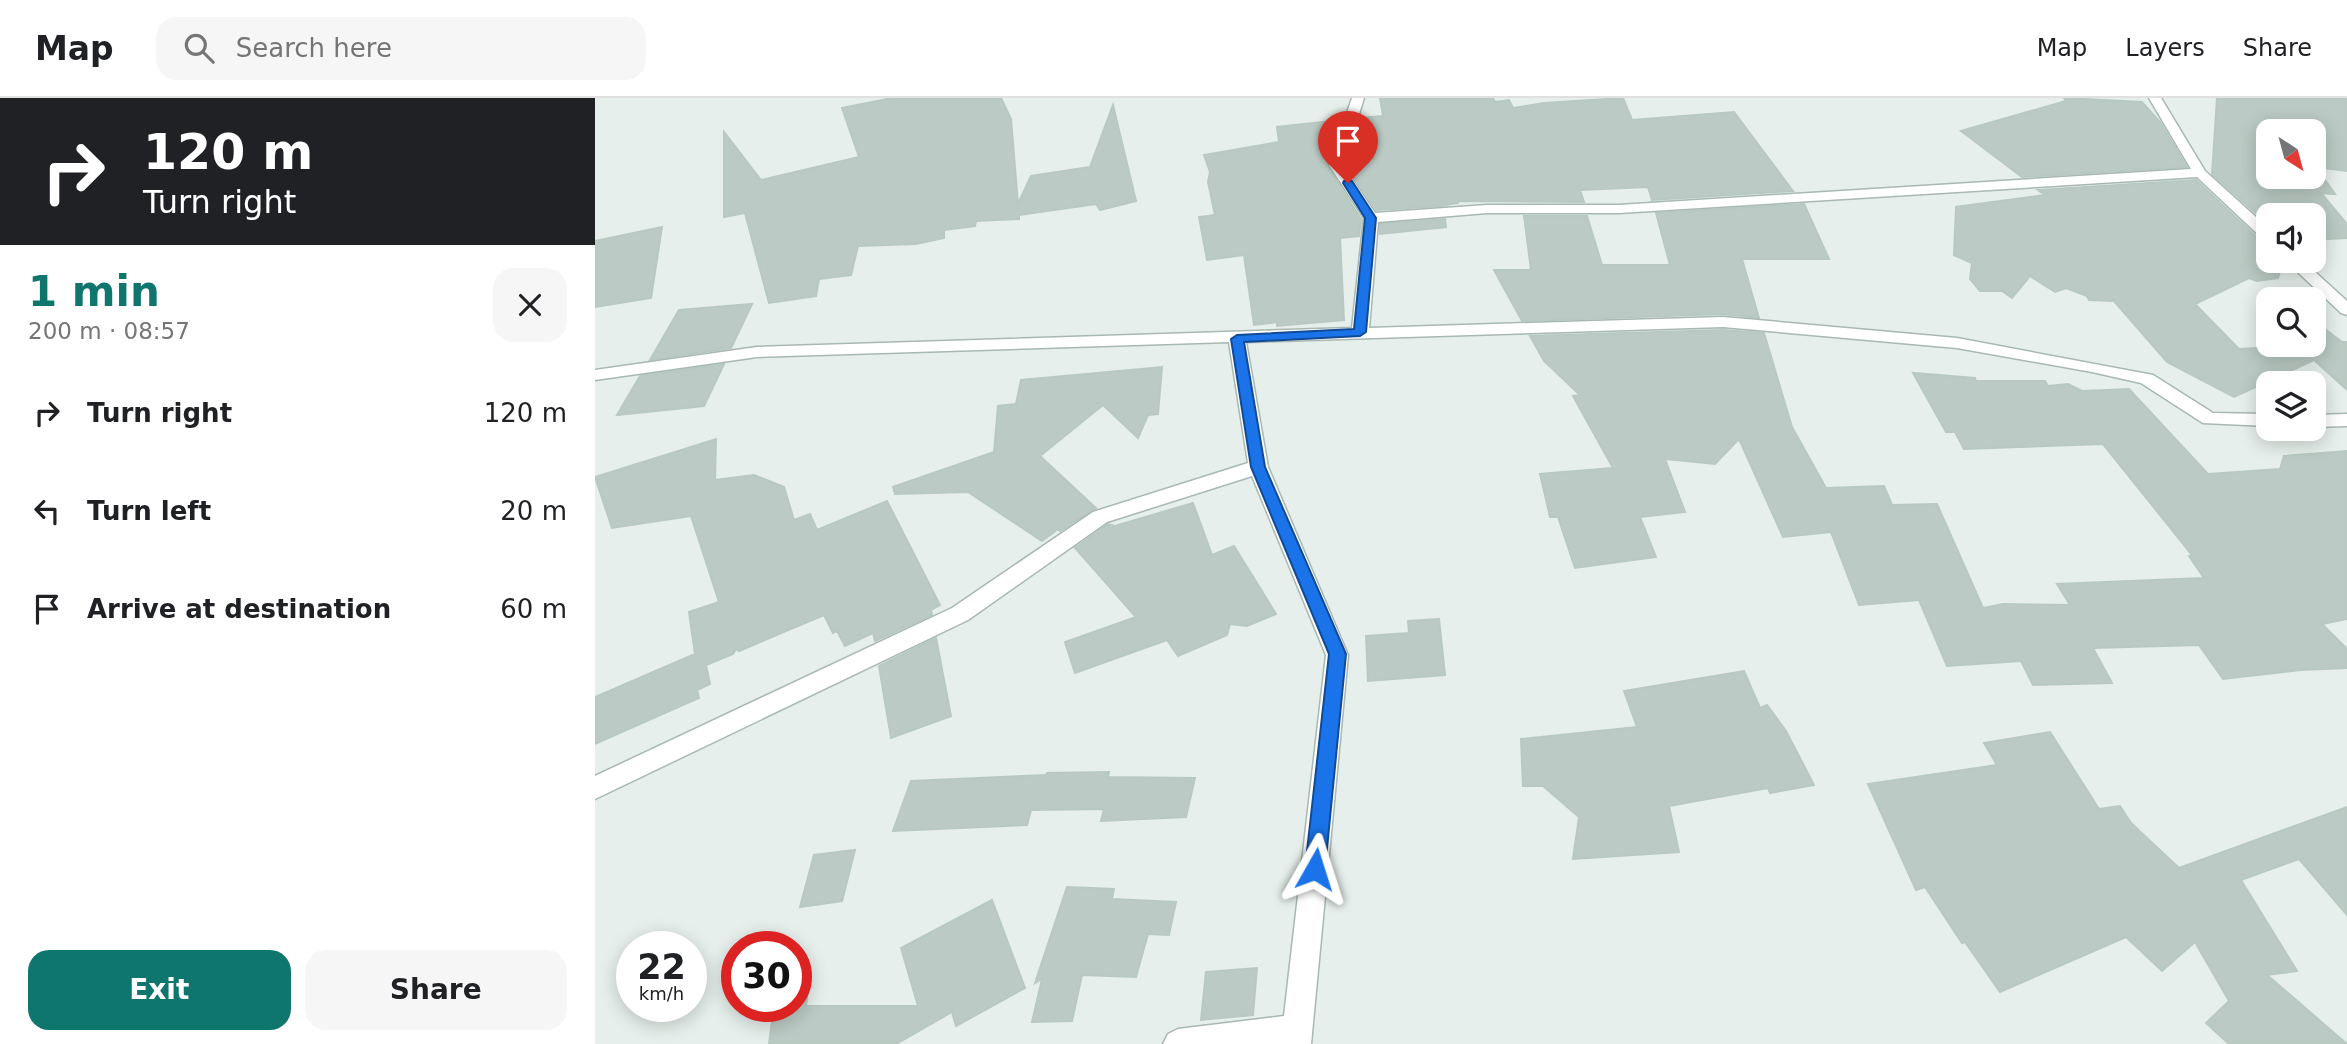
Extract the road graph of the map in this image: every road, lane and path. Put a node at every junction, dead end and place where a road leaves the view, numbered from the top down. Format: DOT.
graph roads {
  1 [pos="1358,98"];
  2 [pos="2155,98"];
  3 [pos="2200,173"];
  4 [pos="1371,218"];
  5 [pos="2256,225"];
  6 [pos="2307,273"];
  7 [pos="2347,310"];
  8 [pos="1360,332"];
  9 [pos="1237,339"];
  10 [pos="595,375"];
  11 [pos="2256,420"];
  12 [pos="2347,420"];
  13 [pos="2326,421"];
  14 [pos="1258,467"];
  15 [pos="595,788"];
  16 [pos="1297,1037"];
  17 [pos="1178,1044"];
  1 -- 4 [label="street"];
  2 -- 3 [label="street"];
  3 -- 4 [label="street"];
  3 -- 5 [label="street"];
  4 -- 8 [label="street"];
  6 -- 7 [label="street"];
  8 -- 9 [label="street"];
  8 -- 11 [label="street"];
  9 -- 10 [label="street"];
  9 -- 14 [label="street"];
  12 -- 13 [label="street"];
  14 -- 15 [label="street"];
  14 -- 16 [label="street"];
  16 -- 17 [label="street"];
}
